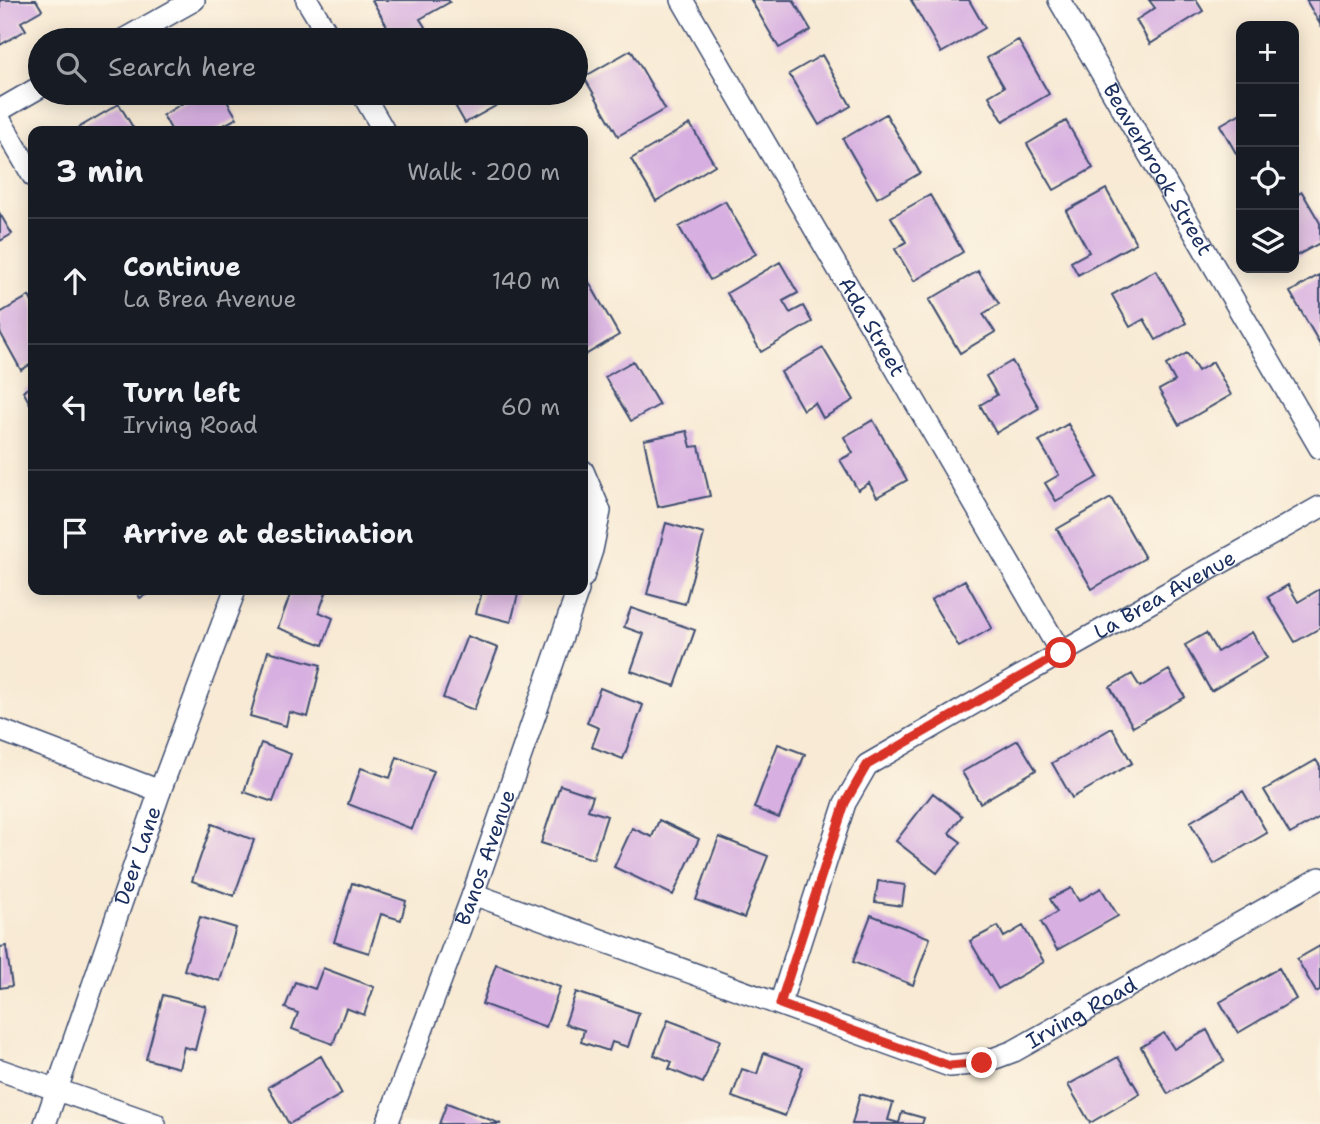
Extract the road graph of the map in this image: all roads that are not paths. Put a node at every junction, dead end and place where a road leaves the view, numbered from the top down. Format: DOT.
graph roads {
  1 [pos="194,0"];
  2 [pos="307,0"];
  3 [pos="682,0"];
  4 [pos="1059,0"];
  5 [pos="144,28"];
  6 [pos="324,28"];
  7 [pos="28,95"];
  8 [pos="369,105"];
  9 [pos="0,110"];
  10 [pos="0,120"];
  11 [pos="381,126"];
  12 [pos="28,168"];
  13 [pos="1320,448"];
  14 [pos="588,483"];
  15 [pos="1320,507"];
  16 [pos="588,562"];
  17 [pos="232,595"];
  18 [pos="576,595"];
  19 [pos="1061,653"];
  20 [pos="0,730"];
  21 [pos="160,791"];
  22 [pos="1320,878"];
  23 [pos="473,894"];
  24 [pos="780,1004"];
  25 [pos="0,1070"];
  26 [pos="57,1091"];
  27 [pos="45,1124"];
  28 [pos="155,1124"];
  29 [pos="387,1124"];
  1 -- 5 [label="street"];
  2 -- 6 [label="street"];
  3 -- 19 [label="street, Ada Street"];
  4 -- 13 [label="street, Beaverbrook Street"];
  7 -- 9 [label="street"];
  8 -- 11 [label="street"];
  10 -- 12 [label="street"];
  14 -- 16 [label="street"];
  15 -- 19 [label="street, La Brea Avenue"];
  17 -- 21 [label="street, Deer Lane"];
  18 -- 23 [label="street, Banos Avenue"];
  19 -- 24 [label="street, La Brea Avenue"];
  20 -- 21 [label="street"];
  21 -- 26 [label="street, Deer Lane"];
  22 -- 24 [label="street, Irving Road"];
  23 -- 24 [label="street, Irving Road"];
  23 -- 29 [label="street, Banos Avenue"];
  25 -- 26 [label="street"];
  26 -- 27 [label="street, Deer Lane"];
  26 -- 28 [label="street"];
}
